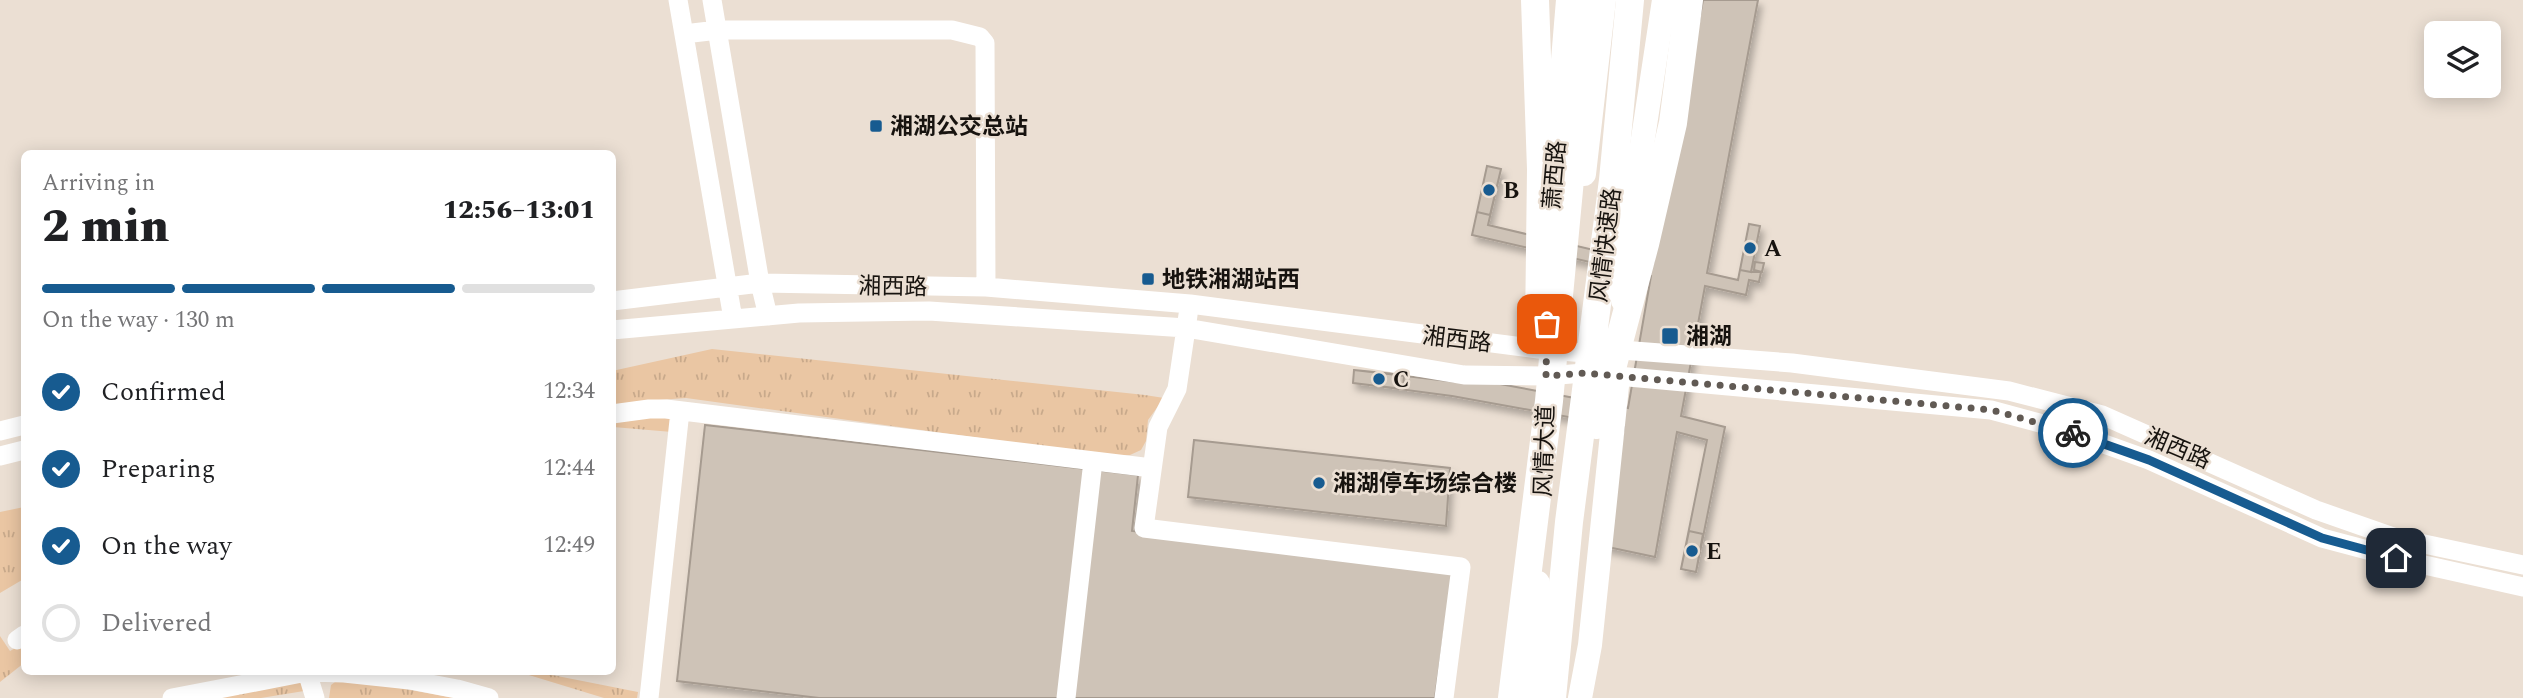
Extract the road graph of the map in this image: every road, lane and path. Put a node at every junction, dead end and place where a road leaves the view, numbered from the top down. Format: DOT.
graph roads {
  1 [pos="678,0"];
  2 [pos="712,0"];
  3 [pos="1535,0"];
  4 [pos="1568,0"];
  5 [pos="1587,0"];
  6 [pos="1604,0"];
  7 [pos="1630,0"];
  8 [pos="1664,0"];
  9 [pos="1689,0"];
  10 [pos="1704,0"];
  11 [pos="718,30"];
  12 [pos="684,34"];
  13 [pos="1673,123"];
  14 [pos="760,282"];
  15 [pos="727,286"];
  16 [pos="986,287"];
  17 [pos="616,300"];
  18 [pos="1190,304"];
  19 [pos="768,316"];
  20 [pos="733,319"];
  21 [pos="1186,328"];
  22 [pos="616,330"];
  23 [pos="1621,349"];
  24 [pos="1546,350"];
  25 [pos="1585,363"];
  26 [pos="1546,376"];
  27 [pos="1618,377"];
  28 [pos="680,411"];
  29 [pos="616,413"];
  30 [pos="21,426"];
  31 [pos="0,431"];
  32 [pos="21,451"];
  33 [pos="0,456"];
  34 [pos="1093,461"];
  35 [pos="1152,468"];
  36 [pos="1569,522"];
  37 [pos="2523,565"];
  38 [pos="2523,587"];
  39 [pos="296,675"];
  40 [pos="308,675"];
  41 [pos="363,675"];
  42 [pos="1518,697"];
  43 [pos="172,698"];
  44 [pos="315,698"];
  45 [pos="489,698"];
  46 [pos="649,698"];
  47 [pos="1066,698"];
  48 [pos="1444,698"];
  49 [pos="1552,698"];
  50 [pos="1562,698"];
  51 [pos="1580,698"];
  1 -- 12 [label="street"];
  2 -- 11 [label="street"];
  3 -- 42 [label="highway"];
  4 -- 24 [label="main road, 萧西路"];
  5 -- 42 [label="highway, 风情快速路"];
  6 -- 24 [label="main road, 风情大道"];
  7 -- 36 [label="highway, 风情快速路"];
  8 -- 23 [label="main road"];
  9 -- 13 [label="highway"];
  10 -- 13 [label="highway"];
  11 -- 12 [label="street"];
  11 -- 14 [label="street"];
  11 -- 16 [label="street"];
  12 -- 15 [label="street"];
  13 -- 36 [label="highway"];
  14 -- 15 [label="street, 湘西路"];
  14 -- 16 [label="street, 湘西路"];
  14 -- 19 [label="street"];
  15 -- 17 [label="street, 湘西路"];
  15 -- 20 [label="street"];
  16 -- 18 [label="street, 湘西路"];
  18 -- 21 [label="street"];
  18 -- 24 [label="street, 湘西路"];
  19 -- 20 [label="street, 湘西路"];
  19 -- 21 [label="street, 湘西路"];
  20 -- 22 [label="street, 湘西路"];
  21 -- 26 [label="street, 湘西路"];
  21 -- 35 [label="street"];
  23 -- 25 [label="street, 湘西路"];
  23 -- 27 [label="main road"];
  23 -- 37 [label="street, 湘西路"];
  24 -- 25 [label="street, 湘西路"];
  24 -- 26 [label="main road, 风情大道"];
  25 -- 26 [label="street, 湘西路"];
  25 -- 27 [label="street, 湘西路"];
  25 -- 50 [label="main road"];
  26 -- 42 [label="main road, 风情大道"];
  27 -- 38 [label="street, 湘西路"];
  27 -- 51 [label="main road"];
  28 -- 29 [label="street"];
  28 -- 34 [label="street"];
  28 -- 46 [label="street"];
  30 -- 31 [label="street"];
  32 -- 33 [label="street"];
  34 -- 35 [label="street"];
  34 -- 47 [label="street"];
  35 -- 48 [label="street"];
  36 -- 49 [label="highway, 风情快速路"];
  39 -- 43 [label="street"];
  40 -- 44 [label="street"];
  41 -- 45 [label="street"];
}
